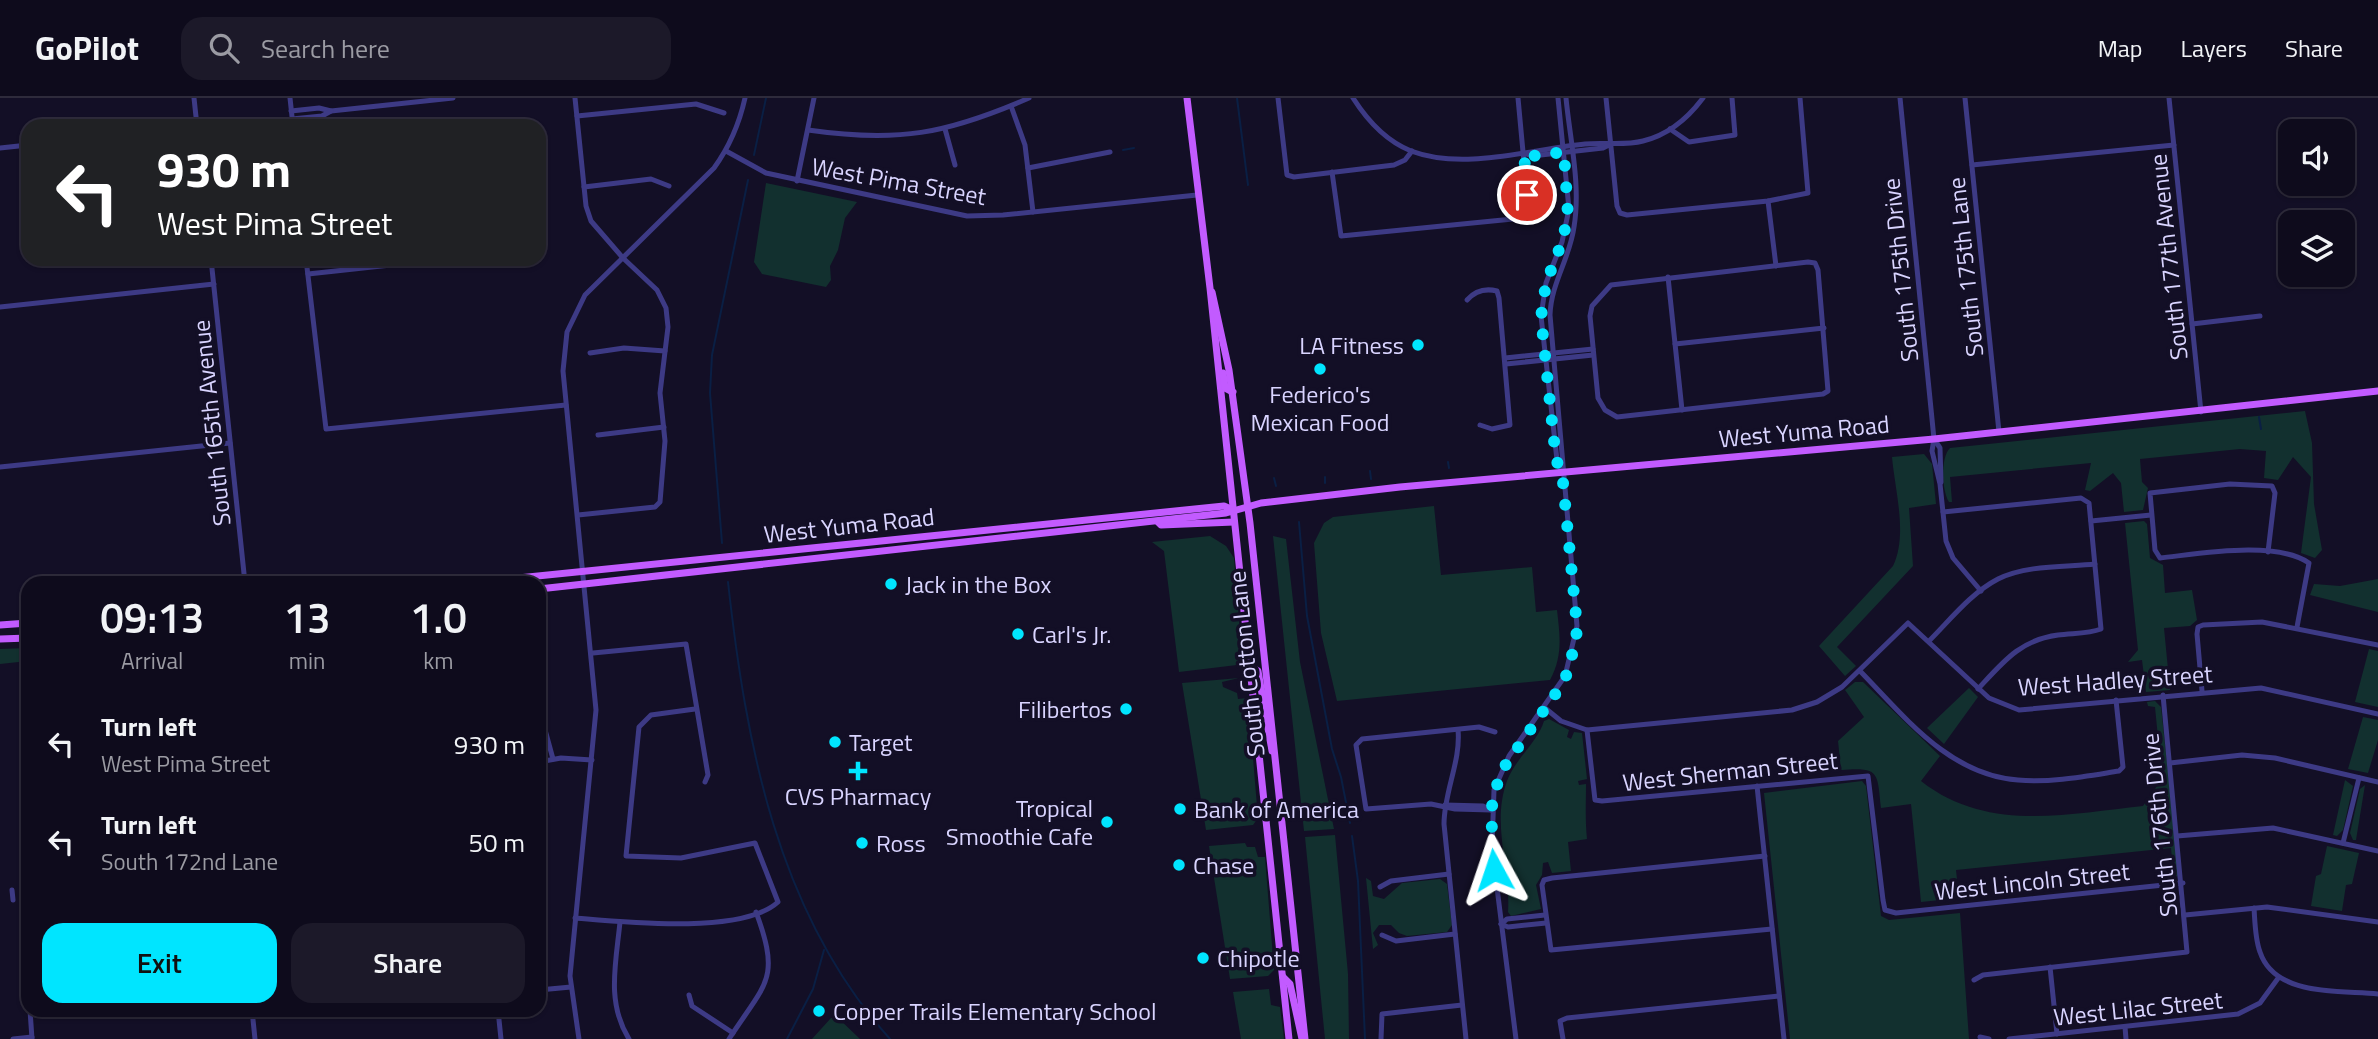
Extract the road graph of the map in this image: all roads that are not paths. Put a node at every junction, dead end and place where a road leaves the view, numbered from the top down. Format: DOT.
graph roads {
  1 [pos="194,98"];
  2 [pos="290,98"];
  3 [pos="453,98"];
  4 [pos="575,98"];
  5 [pos="745,98"];
  6 [pos="814,98"];
  7 [pos="1029,98"];
  8 [pos="1187,98"];
  9 [pos="1278,98"];
  10 [pos="1353,98"];
  11 [pos="1518,98"];
  12 [pos="1558,98"];
  13 [pos="1566,98"];
  14 [pos="1606,98"];
  15 [pos="1703,98"];
  16 [pos="1732,98"];
  17 [pos="1800,98"];
  18 [pos="1900,98"];
  19 [pos="1965,98"];
  20 [pos="2169,98"];
  21 [pos="1011,106"];
  22 [pos="311,109"];
  23 [pos="291,111"];
  24 [pos="331,111"];
  25 [pos="724,113"];
  26 [pos="577,116"];
  27 [pos="312,117"];
  28 [pos="196,119"];
  29 [pos="292,119"];
  30 [pos="305,119"];
  31 [pos="945,129"];
  32 [pos="1670,129"];
  33 [pos="807,130"];
  34 [pos="1611,144"];
  35 [pos="2174,145"];
  36 [pos="21,146"];
  37 [pos="0,148"];
  38 [pos="1571,148"];
  39 [pos="1563,149"];
  40 [pos="726,151"];
  41 [pos="1412,151"];
  42 [pos="1110,152"];
  43 [pos="1524,153"];
  44 [pos="955,165"];
  45 [pos="1972,165"];
  46 [pos="1028,168"];
  47 [pos="1332,172"];
  48 [pos="797,181"];
  49 [pos="669,186"];
  50 [pos="584,187"];
  51 [pos="1197,195"];
  52 [pos="1768,201"];
  53 [pos="1033,212"];
  54 [pos="623,258"];
  55 [pos="212,266"];
  56 [pos="306,266"];
  57 [pos="381,266"];
  58 [pos="1776,266"];
  59 [pos="307,274"];
  60 [pos="1668,277"];
  61 [pos="214,284"];
  62 [pos="1210,288"];
  63 [pos="1467,300"];
  64 [pos="0,307"];
  65 [pos="2260,316"];
  66 [pos="2192,324"];
  67 [pos="1824,328"];
  68 [pos="1675,344"];
  69 [pos="1215,345"];
  70 [pos="664,351"];
  71 [pos="1593,352"];
  72 [pos="590,353"];
  73 [pos="1554,356"];
  74 [pos="1545,357"];
  75 [pos="1505,361"];
  76 [pos="2378,391"];
  77 [pos="1233,393"];
  78 [pos="566,405"];
  79 [pos="1682,410"];
  80 [pos="2201,412"];
  81 [pos="1480,425"];
  82 [pos="664,427"];
  83 [pos="1999,432"];
  84 [pos="598,435"];
  85 [pos="1934,439"];
  86 [pos="230,443"];
  87 [pos="0,467"];
  88 [pos="1562,472"];
  89 [pos="1248,506"];
  90 [pos="1233,509"];
  91 [pos="1943,512"];
  92 [pos="578,515"];
  93 [pos="2151,515"];
  94 [pos="1119,517"];
  95 [pos="1158,521"];
  96 [pos="2091,521"];
  97 [pos="1234,522"];
  98 [pos="1021,536"];
  99 [pos="808,549"];
  100 [pos="2268,552"];
  101 [pos="750,564"];
  102 [pos="2095,564"];
  103 [pos="583,570"];
  104 [pos="244,576"];
  105 [pos="530,576"];
  106 [pos="585,584"];
  107 [pos="546,588"];
  108 [pos="1981,591"];
  109 [pos="21,624"];
  110 [pos="0,625"];
  111 [pos="2297,627"];
  112 [pos="21,638"];
  113 [pos="0,639"];
  114 [pos="1929,641"];
  115 [pos="2378,645"];
  116 [pos="593,653"];
  117 [pos="1250,667"];
  118 [pos="1860,671"];
  119 [pos="1978,689"];
  120 [pos="2202,691"];
  121 [pos="2163,695"];
  122 [pos="2116,700"];
  123 [pos="1545,708"];
  124 [pos="695,709"];
  125 [pos="2378,714"];
  126 [pos="1458,730"];
  127 [pos="1587,730"];
  128 [pos="1495,732"];
  129 [pos="546,734"];
  130 [pos="553,759"];
  131 [pos="546,760"];
  132 [pos="592,760"];
  133 [pos="1276,762"];
  134 [pos="2170,763"];
  135 [pos="2359,778"];
  136 [pos="705,782"];
  137 [pos="2378,782"];
  138 [pos="1757,786"];
  139 [pos="1445,805"];
  140 [pos="1491,810"];
  141 [pos="1283,831"];
  142 [pos="1268,832"];
  143 [pos="2177,836"];
  144 [pos="2343,843"];
  145 [pos="2378,851"];
  146 [pos="1765,856"];
  147 [pos="1449,874"];
  148 [pos="2183,883"];
  149 [pos="1380,887"];
  150 [pos="12,890"];
  151 [pos="13,900"];
  152 [pos="2254,908"];
  153 [pos="1885,910"];
  154 [pos="756,912"];
  155 [pos="1545,915"];
  156 [pos="2185,915"];
  157 [pos="575,918"];
  158 [pos="621,922"];
  159 [pos="2378,922"];
  160 [pos="1546,923"];
  161 [pos="1501,924"];
  162 [pos="1772,929"];
  163 [pos="1455,934"];
  164 [pos="1381,935"];
  165 [pos="2050,967"];
  166 [pos="1283,977"];
  167 [pos="2279,977"];
  168 [pos="1974,980"];
  169 [pos="571,987"];
  170 [pos="546,989"];
  171 [pos="2378,994"];
  172 [pos="689,995"];
  173 [pos="1779,996"];
  174 [pos="1462,1005"];
  175 [pos="30,1017"];
  176 [pos="252,1017"];
  177 [pos="499,1017"];
  178 [pos="2125,1027"];
  179 [pos="2057,1034"];
  180 [pos="731,1036"];
  181 [pos="1980,1037"];
  182 [pos="32,1038"];
  183 [pos="13,1039"];
  184 [pos="255,1039"];
  185 [pos="501,1039"];
  186 [pos="579,1039"];
  187 [pos="629,1039"];
  188 [pos="1289,1039"];
  189 [pos="1303,1039"];
  190 [pos="1381,1039"];
  191 [pos="1466,1039"];
  192 [pos="1516,1039"];
  193 [pos="1563,1039"];
  194 [pos="1784,1039"];
  195 [pos="1989,1039"];
  196 [pos="2009,1039"];
  197 [pos="2126,1039"];
  1 -- 28 [label="street"];
  2 -- 23 [label="street"];
  3 -- 24 [label="street"];
  4 -- 26 [label="street"];
  5 -- 40 [label="street"];
  6 -- 33 [label="street"];
  7 -- 21 [label="street"];
  8 -- 51 [label="main road, South Cotton Lane"];
  9 -- 47 [label="street"];
  10 -- 41 [label="street"];
  11 -- 43 [label="street"];
  12 -- 39 [label="street"];
  13 -- 38 [label="street"];
  14 -- 34 [label="street"];
  15 -- 32 [label="street"];
  16 -- 32 [label="street"];
  17 -- 52 [label="street"];
  18 -- 85 [label="street, South 175th Drive"];
  19 -- 45 [label="street, South 175th Lane"];
  20 -- 35 [label="street, South 177th Avenue"];
  21 -- 31 [label="street"];
  21 -- 46 [label="street"];
  22 -- 23 [label="street"];
  22 -- 24 [label="street"];
  22 -- 27 [label="street"];
  23 -- 29 [label="street"];
  24 -- 27 [label="street"];
  25 -- 26 [label="street"];
  26 -- 50 [label="street"];
  27 -- 30 [label="street"];
  31 -- 33 [label="street"];
  31 -- 44 [label="street"];
  32 -- 34 [label="street"];
  33 -- 48 [label="street"];
  34 -- 38 [label="street"];
  34 -- 52 [label="street"];
  35 -- 45 [label="street"];
  35 -- 66 [label="street, South 177th Avenue"];
  36 -- 37 [label="street"];
  38 -- 39 [label="street"];
  38 -- 73 [label="street"];
  39 -- 43 [label="street"];
  39 -- 74 [label="street"];
  40 -- 48 [label="street, West Pima Street"];
  40 -- 54 [label="street"];
  41 -- 43 [label="street"];
  41 -- 47 [label="street"];
  42 -- 46 [label="street"];
  43 -- 47 [label="street"];
  45 -- 83 [label="street, South 175th Lane"];
  46 -- 53 [label="street"];
  48 -- 53 [label="street, West Pima Street"];
  49 -- 50 [label="street"];
  50 -- 54 [label="street"];
  51 -- 53 [label="street, West Pima Street"];
  51 -- 62 [label="main road, South Cotton Lane"];
  52 -- 58 [label="street"];
  54 -- 70 [label="street"];
  54 -- 78 [label="street"];
  55 -- 61 [label="street, South 165th Avenue"];
  56 -- 59 [label="street"];
  57 -- 59 [label="street"];
  58 -- 60 [label="street"];
  58 -- 67 [label="street"];
  59 -- 78 [label="street"];
  60 -- 68 [label="street"];
  60 -- 71 [label="street"];
  61 -- 64 [label="street"];
  61 -- 86 [label="street, South 165th Avenue"];
  62 -- 69 [label="main road, South Cotton Lane"];
  62 -- 77 [label="main road, South Cotton Lane"];
  63 -- 75 [label="street"];
  65 -- 66 [label="street"];
  66 -- 80 [label="street, South 177th Avenue"];
  67 -- 68 [label="street"];
  67 -- 79 [label="street"];
  68 -- 79 [label="street"];
  69 -- 77 [label="main road"];
  69 -- 90 [label="main road, South Cotton Lane"];
  70 -- 72 [label="street"];
  70 -- 82 [label="street"];
  71 -- 73 [label="street"];
  71 -- 79 [label="street"];
  73 -- 74 [label="street"];
  73 -- 88 [label="street"];
  74 -- 75 [label="street"];
  74 -- 88 [label="street"];
  75 -- 81 [label="street"];
  76 -- 80 [label="main road, West Yuma Road"];
  77 -- 89 [label="main road, South Cotton Lane"];
  78 -- 92 [label="street"];
  80 -- 83 [label="main road, West Yuma Road"];
  82 -- 84 [label="street"];
  82 -- 92 [label="street"];
  83 -- 85 [label="main road, West Yuma Road"];
  85 -- 88 [label="main road, West Yuma Road"];
  85 -- 91 [label="street, South 175th Drive"];
  86 -- 87 [label="street"];
  86 -- 104 [label="street, South 165th Avenue"];
  88 -- 89 [label="main road, West Yuma Road"];
  88 -- 123 [label="street"];
  89 -- 90 [label="main road, West Yuma Road"];
  89 -- 133 [label="main road, South Cotton Lane"];
  90 -- 94 [label="main road, West Yuma Road"];
  90 -- 95 [label="main road, West Yuma Road"];
  90 -- 97 [label="main road, South Cotton Lane"];
  91 -- 96 [label="street"];
  91 -- 108 [label="street, South 175th Drive"];
  92 -- 103 [label="street"];
  93 -- 96 [label="street"];
  93 -- 100 [label="street"];
  93 -- 100 [label="street"];
  94 -- 98 [label="main road"];
  94 -- 99 [label="main road, West Yuma Road"];
  95 -- 97 [label="main road"];
  95 -- 98 [label="main road, West Yuma Road"];
  96 -- 102 [label="street"];
  97 -- 117 [label="main road, South Cotton Lane"];
  98 -- 101 [label="main road, West Yuma Road"];
  99 -- 101 [label="main road"];
  99 -- 103 [label="main road, West Yuma Road"];
  100 -- 111 [label="street"];
  101 -- 106 [label="main road, West Yuma Road"];
  102 -- 108 [label="street"];
  102 -- 119 [label="street"];
  103 -- 105 [label="main road, West Yuma Road"];
  103 -- 106 [label="street"];
  106 -- 107 [label="main road, West Yuma Road"];
  106 -- 116 [label="street"];
  108 -- 114 [label="street"];
  109 -- 110 [label="main road"];
  111 -- 115 [label="street"];
  111 -- 120 [label="street"];
  112 -- 113 [label="main road"];
  114 -- 118 [label="street, West Hadley Street"];
  114 -- 119 [label="street, West Hadley Street"];
  116 -- 124 [label="street"];
  116 -- 132 [label="street"];
  117 -- 133 [label="main road"];
  117 -- 142 [label="main road, South Cotton Lane"];
  118 -- 122 [label="street"];
  118 -- 127 [label="street, West Hadley Street"];
  119 -- 122 [label="street, West Hadley Street"];
  120 -- 121 [label="street, West Hadley Street"];
  120 -- 125 [label="street, West Hadley Street"];
  121 -- 122 [label="street, West Hadley Street"];
  121 -- 134 [label="street, South 176th Drive"];
  123 -- 127 [label="street, West Hadley Street"];
  123 -- 140 [label="street"];
  124 -- 136 [label="street"];
  124 -- 154 [label="street"];
  126 -- 128 [label="street"];
  126 -- 139 [label="street"];
  126 -- 139 [label="street"];
  127 -- 138 [label="street, West Sherman Street"];
  129 -- 130 [label="street"];
  130 -- 131 [label="street"];
  130 -- 132 [label="street"];
  132 -- 157 [label="street"];
  133 -- 141 [label="main road, South Cotton Lane"];
  134 -- 135 [label="street"];
  134 -- 143 [label="street, South 176th Drive"];
  135 -- 137 [label="street"];
  135 -- 144 [label="street"];
  138 -- 146 [label="street"];
  138 -- 153 [label="street, West Sherman Street"];
  139 -- 140 [label="street"];
  139 -- 147 [label="street"];
  140 -- 161 [label="street"];
  141 -- 142 [label="main road"];
  141 -- 189 [label="main road, South Cotton Lane"];
  142 -- 166 [label="main road, South Cotton Lane"];
  143 -- 144 [label="street"];
  143 -- 148 [label="street, South 176th Drive"];
  144 -- 145 [label="street"];
  146 -- 155 [label="street"];
  146 -- 162 [label="street"];
  147 -- 149 [label="street"];
  147 -- 163 [label="street"];
  148 -- 153 [label="street, West Lincoln Street"];
  148 -- 156 [label="street, South 176th Drive"];
  150 -- 151 [label="street"];
  152 -- 156 [label="street"];
  152 -- 159 [label="street"];
  152 -- 167 [label="street"];
  154 -- 158 [label="street"];
  154 -- 180 [label="street"];
  155 -- 160 [label="street"];
  155 -- 161 [label="street"];
  156 -- 165 [label="street, South 176th Drive"];
  157 -- 158 [label="street"];
  157 -- 169 [label="street"];
  158 -- 187 [label="street"];
  160 -- 161 [label="street"];
  160 -- 162 [label="street"];
  161 -- 192 [label="street"];
  162 -- 173 [label="street"];
  163 -- 164 [label="street"];
  163 -- 174 [label="street"];
  165 -- 168 [label="street"];
  165 -- 179 [label="street"];
  166 -- 188 [label="main road, South Cotton Lane"];
  166 -- 189 [label="main road"];
  167 -- 171 [label="street"];
  167 -- 178 [label="street, West Lilac Street"];
  169 -- 170 [label="street"];
  169 -- 186 [label="street"];
  172 -- 180 [label="street"];
  173 -- 193 [label="street"];
  173 -- 194 [label="street"];
  174 -- 190 [label="street"];
  174 -- 191 [label="street"];
  175 -- 182 [label="street"];
  176 -- 184 [label="street"];
  177 -- 185 [label="street"];
  178 -- 179 [label="street, West Lilac Street"];
  178 -- 197 [label="street"];
  179 -- 196 [label="street, West Lilac Street"];
  181 -- 195 [label="street"];
  182 -- 183 [label="street"];
}
